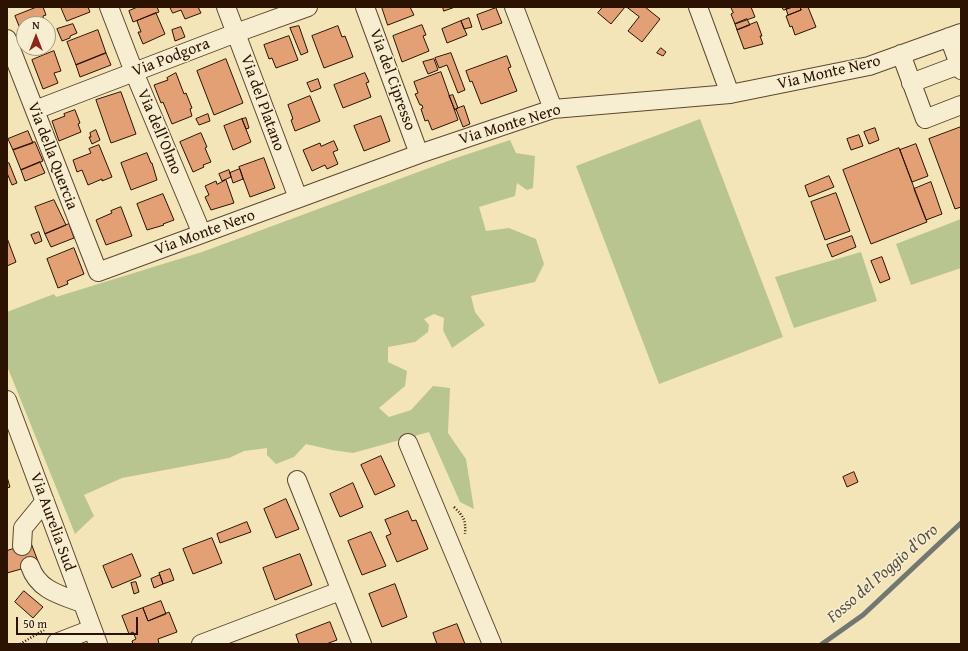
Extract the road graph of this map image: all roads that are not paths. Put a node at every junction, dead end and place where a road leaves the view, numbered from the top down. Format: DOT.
graph roads {
  1 [pos="109,7"];
  2 [pos="226,7"];
  3 [pos="308,7"];
  4 [pos="365,7"];
  5 [pos="514,7"];
  6 [pos="698,7"];
  7 [pos="236,33"];
  8 [pos="955,35"];
  9 [pos="7,39"];
  10 [pos="901,54"];
  11 [pos="960,67"];
  12 [pos="134,72"];
  13 [pos="911,83"];
  14 [pos="730,94"];
  15 [pos="961,105"];
  16 [pos="553,109"];
  17 [pos="35,110"];
  18 [pos="419,154"];
  19 [pos="298,198"];
  20 [pos="202,234"];
  21 [pos="98,272"];
  22 [pos="9,409"];
  23 [pos="408,443"];
  24 [pos="297,480"];
  25 [pos="45,501"];
  26 [pos="22,546"];
  27 [pos="30,566"];
  28 [pos="340,591"];
  29 [pos="82,603"];
  30 [pos="95,637"];
  31 [pos="57,644"];
  32 [pos="201,644"];
  33 [pos="362,644"];
  34 [pos="492,644"];
  1 -- 12 [label="street, Via dell'Olmo"];
  2 -- 7 [label="street, Via del Platano"];
  3 -- 7 [label="street, Via Podgora"];
  4 -- 18 [label="street, Via del Cipresso"];
  5 -- 16 [label="street"];
  6 -- 14 [label="street"];
  7 -- 12 [label="street, Via Podgora"];
  7 -- 19 [label="street, Via del Platano"];
  8 -- 10 [label="street, Via Monte Nero"];
  8 -- 11 [label="street"];
  9 -- 17 [label="street, Via della Quercia"];
  10 -- 13 [label="street"];
  10 -- 14 [label="street, Via Monte Nero"];
  11 -- 13 [label="street"];
  12 -- 17 [label="street, Via Podgora"];
  12 -- 20 [label="street, Via dell'Olmo"];
  13 -- 15 [label="street"];
  14 -- 16 [label="street, Via Monte Nero"];
  16 -- 18 [label="street, Via Monte Nero"];
  17 -- 21 [label="street, Via della Quercia"];
  18 -- 19 [label="street, Via Monte Nero"];
  19 -- 20 [label="street, Via Monte Nero"];
  20 -- 21 [label="street, Via Monte Nero"];
  22 -- 25 [label="street, Via Aurelia Sud"];
  23 -- 34 [label="street"];
  24 -- 28 [label="street"];
  25 -- 26 [label="street"];
  25 -- 29 [label="street, Via Aurelia Sud"];
  27 -- 29 [label="street"];
  28 -- 32 [label="street"];
  28 -- 33 [label="street"];
  29 -- 30 [label="street, Via Aurelia Sud"];
  30 -- 31 [label="street"];
}
